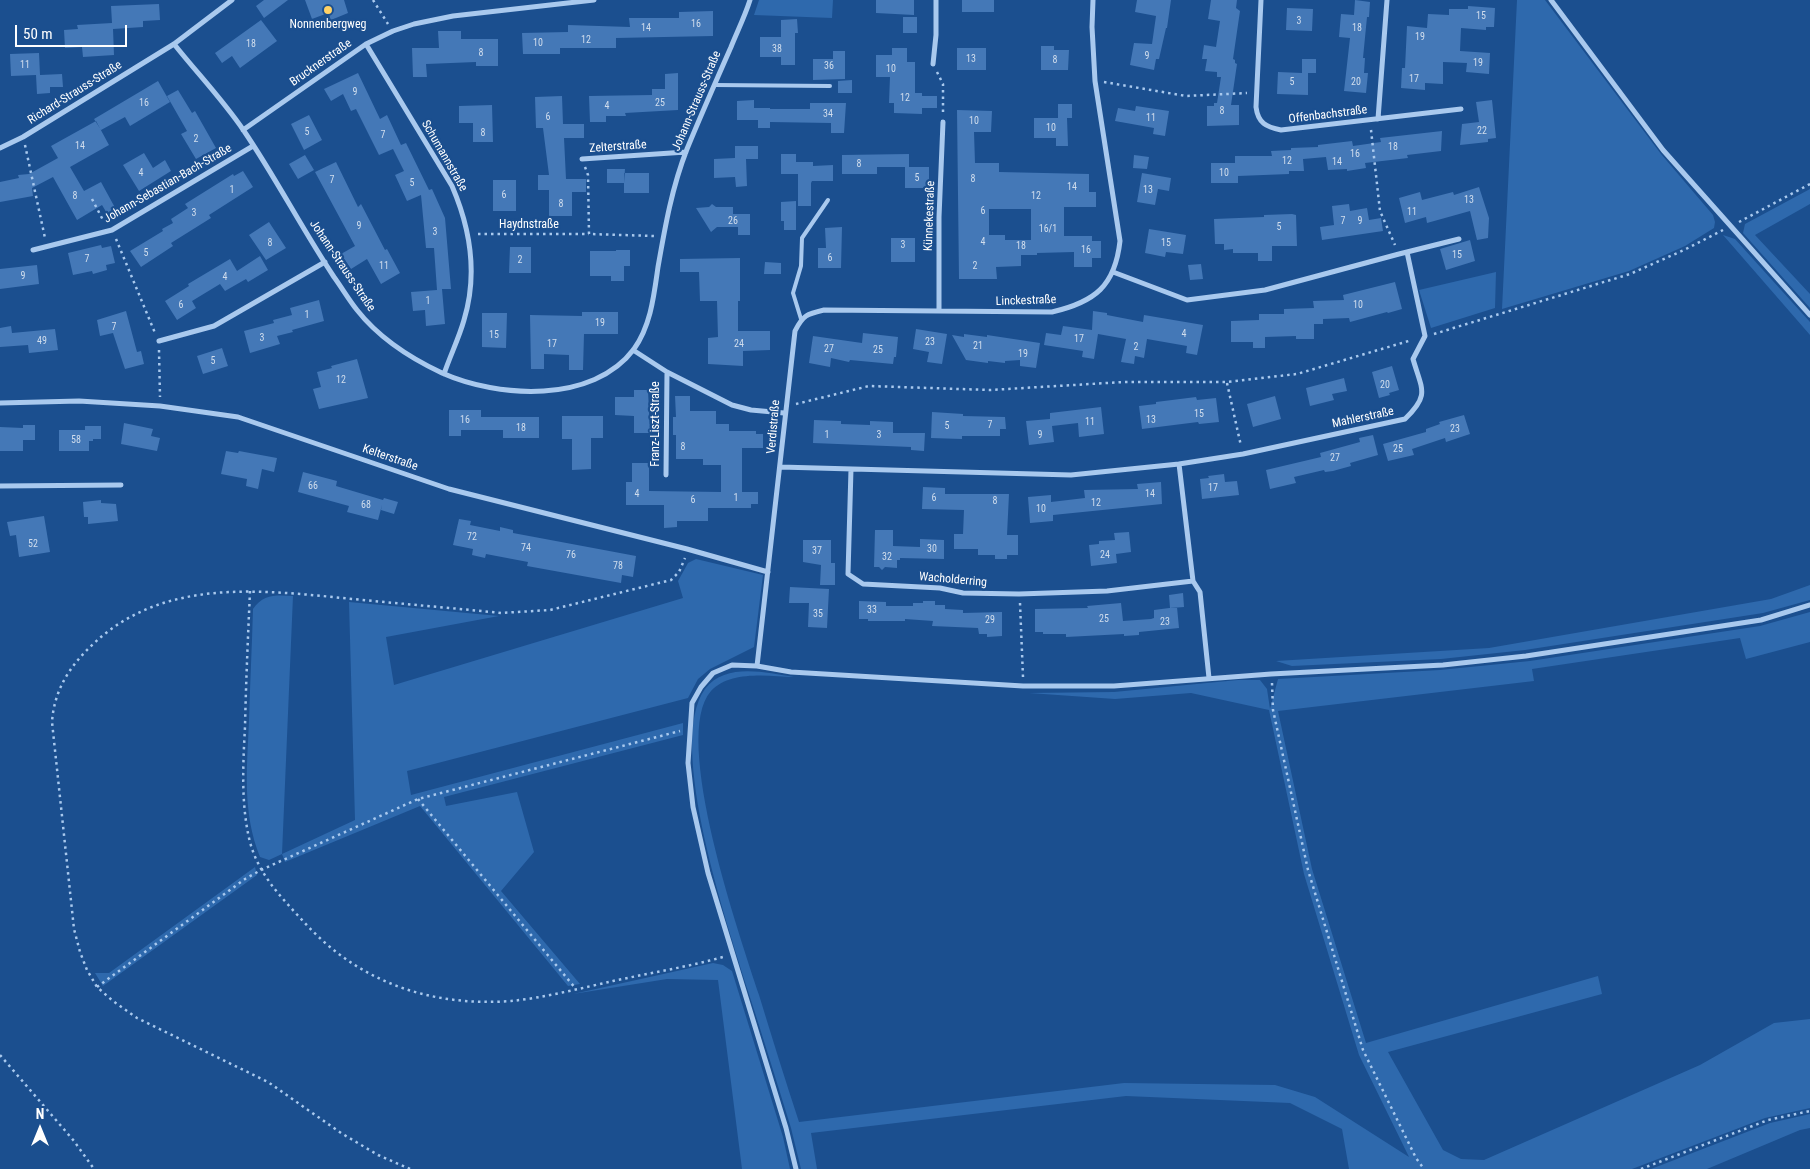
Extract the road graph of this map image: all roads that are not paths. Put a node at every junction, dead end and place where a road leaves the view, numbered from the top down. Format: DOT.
graph roads {
  1 [pos="232,0"];
  2 [pos="594,0"];
  3 [pos="750,0"];
  4 [pos="936,0"];
  5 [pos="1093,0"];
  6 [pos="1261,0"];
  7 [pos="1387,0"];
  8 [pos="1551,0"];
  9 [pos="174,44"];
  10 [pos="366,44"];
  11 [pos="933,64"];
  12 [pos="715,84"];
  13 [pos="830,86"];
  14 [pos="1461,109"];
  15 [pos="1378,119"];
  16 [pos="943,122"];
  17 [pos="243,130"];
  18 [pos="253,146"];
  19 [pos="0,148"];
  20 [pos="686,152"];
  21 [pos="582,159"];
  22 [pos="828,200"];
  23 [pos="1458,240"];
  24 [pos="34,250"];
  25 [pos="1407,252"];
  26 [pos="325,262"];
  27 [pos="1113,272"];
  28 [pos="939,311"];
  29 [pos="1810,315"];
  30 [pos="802,319"];
  31 [pos="159,341"];
  32 [pos="633,350"];
  33 [pos="667,372"];
  34 [pos="444,374"];
  35 [pos="0,403"];
  36 [pos="784,413"];
  37 [pos="1178,464"];
  38 [pos="780,467"];
  39 [pos="851,469"];
  40 [pos="666,475"];
  41 [pos="121,485"];
  42 [pos="0,486"];
  43 [pos="768,572"];
  44 [pos="1194,580"];
  45 [pos="1810,605"];
  46 [pos="757,666"];
  47 [pos="1209,678"];
  48 [pos="796,1169"];
  1 -- 9 [label="street, Richard-Strauss-Straße"];
  2 -- 10 [label="street, Brucknerstraße"];
  3 -- 12 [label="street, Johann-Strauss-Straße"];
  4 -- 11 [label="street"];
  5 -- 27 [label="street, Linckestraße"];
  6 -- 15 [label="street, Offenbachstraße"];
  7 -- 15 [label="street"];
  8 -- 29 [label="street"];
  9 -- 17 [label="street, Johann-Strauss-Straße"];
  9 -- 19 [label="street, Richard-Strauss-Straße"];
  10 -- 17 [label="street, Brucknerstraße"];
  10 -- 34 [label="street, Schumannstraße"];
  12 -- 13 [label="lane"];
  12 -- 20 [label="street, Johann-Strauss-Straße"];
  14 -- 15 [label="street, Offenbachstraße"];
  16 -- 28 [label="street, Künnekestraße"];
  17 -- 18 [label="street, Johann-Strauss-Straße"];
  18 -- 24 [label="street, Johann-Sebastian-Bach-Straße"];
  18 -- 26 [label="street, Johann-Strauss-Straße"];
  20 -- 21 [label="street, Zelterstraße"];
  20 -- 32 [label="street, Johann-Strauss-Straße"];
  22 -- 30 [label="lane"];
  23 -- 25 [label="street"];
  25 -- 27 [label="street"];
  25 -- 37 [label="street, Mahlerstraße"];
  26 -- 31 [label="street"];
  26 -- 34 [label="street, Johann-Strauss-Straße"];
  27 -- 28 [label="street, Linckestraße"];
  28 -- 30 [label="street, Linckestraße"];
  30 -- 36 [label="street, Verdistraße"];
  32 -- 33 [label="street, Franz-Liszt-Straße"];
  32 -- 34 [label="street, Johann-Strauss-Straße"];
  33 -- 36 [label="street, Franz-Liszt-Straße"];
  33 -- 40 [label="street, Franz-Liszt-Straße"];
  35 -- 43 [label="street, Kelterstraße"];
  36 -- 38 [label="street, Verdistraße"];
  37 -- 39 [label="street"];
  37 -- 44 [label="street"];
  38 -- 39 [label="street"];
  38 -- 43 [label="street, Verdistraße"];
  39 -- 44 [label="street, Wacholderring"];
  41 -- 42 [label="street"];
  43 -- 46 [label="street, Verdistraße"];
  44 -- 47 [label="street"];
  45 -- 47 [label="street"];
  46 -- 47 [label="street"];
  46 -- 48 [label="street"];
}
